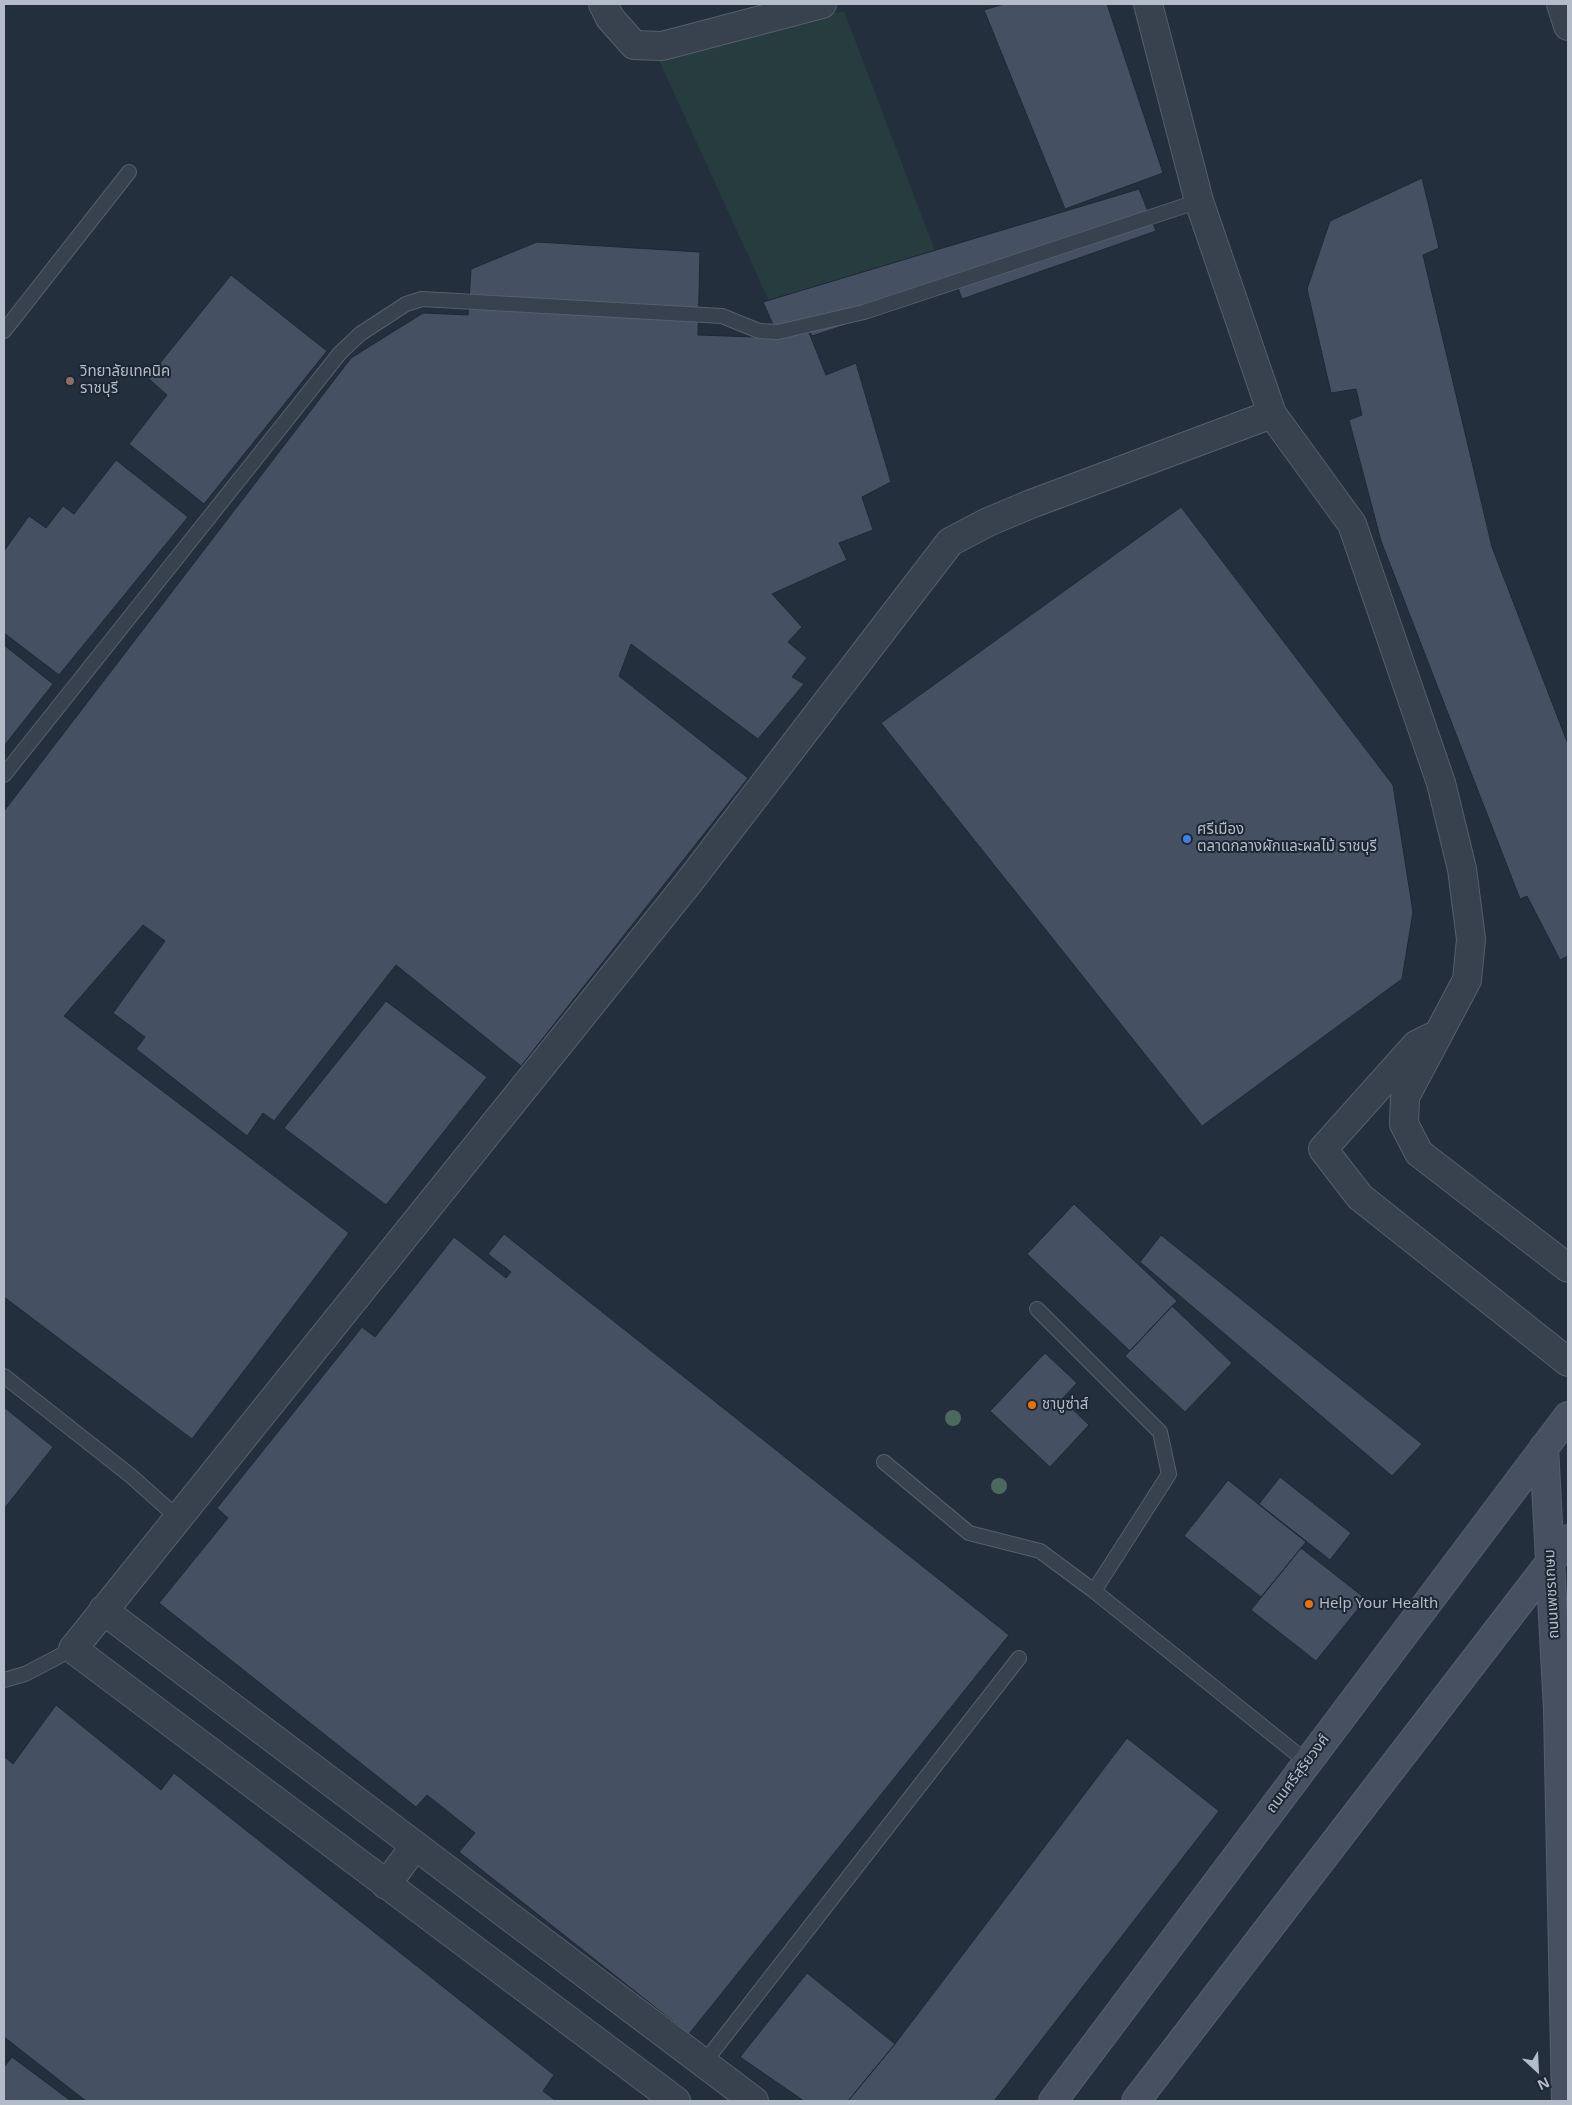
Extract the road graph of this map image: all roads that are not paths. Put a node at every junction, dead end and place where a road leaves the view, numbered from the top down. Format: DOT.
graph roads {
  1 [pos="603,4"];
  2 [pos="822,4"];
  3 [pos="1148,4"];
  4 [pos="1561,4"];
  5 [pos="1568,26"];
  6 [pos="129,172"];
  7 [pos="1199,201"];
  8 [pos="4,331"];
  9 [pos="1272,414"];
  10 [pos="4,775"];
  11 [pos="1438,1034"];
  12 [pos="1568,1268"];
  13 [pos="1037,1309"];
  14 [pos="1568,1362"];
  15 [pos="4,1376"];
  16 [pos="1568,1416"];
  17 [pos="1544,1447"];
  18 [pos="884,1462"];
  19 [pos="178,1518"];
  20 [pos="1568,1539"];
  21 [pos="1550,1561"];
  22 [pos="1094,1591"];
  23 [pos="103,1610"];
  24 [pos="73,1649"];
  25 [pos="1019,1658"];
  26 [pos="4,1680"];
  27 [pos="1307,1762"];
  28 [pos="415,1846"];
  29 [pos="386,1884"];
  30 [pos="703,2064"];
  31 [pos="676,2101"];
  32 [pos="754,2101"];
  33 [pos="1053,2101"];
  34 [pos="1136,2101"];
  35 [pos="1566,2101"];
  1 -- 2 [label="street"];
  3 -- 7 [label="street"];
  4 -- 5 [label="street"];
  6 -- 8 [label="lane"];
  7 -- 9 [label="street"];
  7 -- 10 [label="lane"];
  9 -- 11 [label="street"];
  9 -- 19 [label="street"];
  11 -- 12 [label="street"];
  11 -- 14 [label="street"];
  13 -- 22 [label="lane"];
  15 -- 19 [label="lane"];
  16 -- 17 [label="main road, ถนนศรีสุริยวงศ์"];
  17 -- 21 [label="main road, ถนนเพชรเกษม"];
  17 -- 27 [label="main road, ถนนศรีสุริยวงศ์"];
  18 -- 22 [label="lane"];
  19 -- 23 [label="street"];
  20 -- 21 [label="main road"];
  21 -- 34 [label="main road"];
  21 -- 35 [label="main road, ถนนเพชรเกษม"];
  22 -- 27 [label="lane"];
  23 -- 24 [label="street"];
  23 -- 28 [label="street"];
  24 -- 26 [label="lane"];
  24 -- 29 [label="street"];
  25 -- 30 [label="lane"];
  27 -- 33 [label="main road, ถนนศรีสุริยวงศ์"];
  28 -- 29 [label="street"];
  28 -- 30 [label="street"];
  29 -- 31 [label="street"];
  30 -- 32 [label="street"];
}
